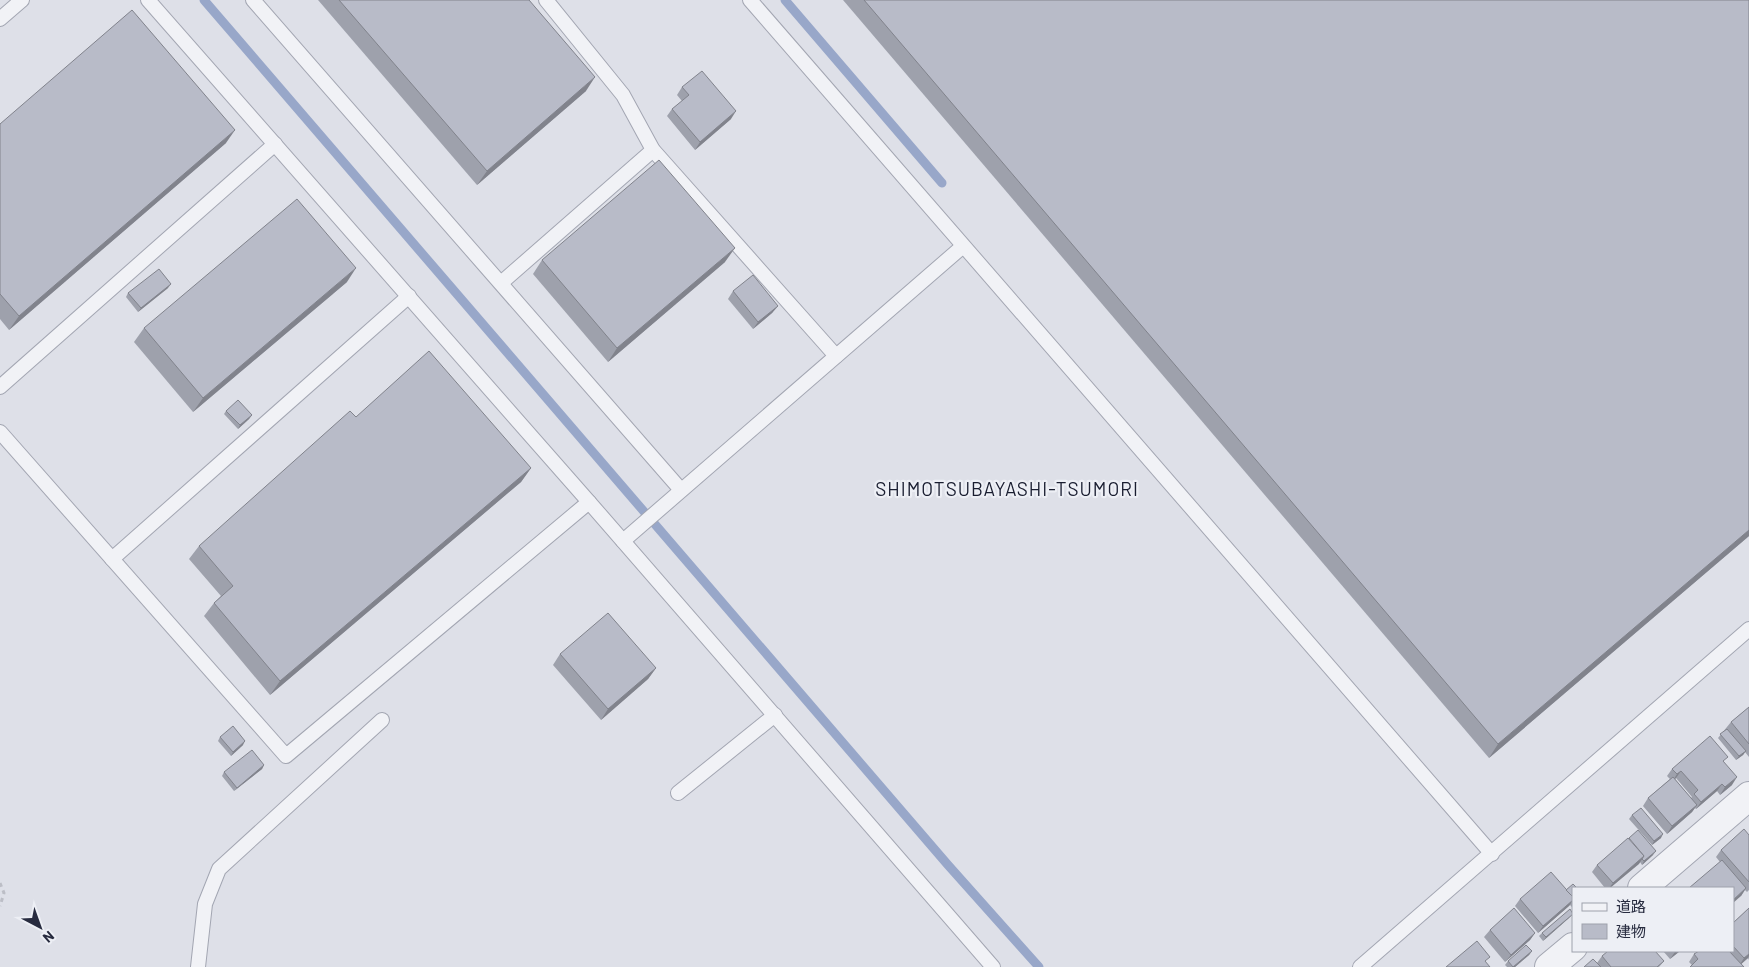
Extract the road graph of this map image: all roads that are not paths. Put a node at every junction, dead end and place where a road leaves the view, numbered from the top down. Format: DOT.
graph roads {
  1 [pos="22,0"];
  2 [pos="148,0"];
  3 [pos="254,0"];
  4 [pos="546,0"];
  5 [pos="750,0"];
  6 [pos="0,20"];
  7 [pos="275,144"];
  8 [pos="653,150"];
  9 [pos="962,247"];
  10 [pos="501,283"];
  11 [pos="409,296"];
  12 [pos="836,356"];
  13 [pos="0,387"];
  14 [pos="0,432"];
  15 [pos="681,490"];
  16 [pos="589,502"];
  17 [pos="623,541"];
  18 [pos="112,559"];
  19 [pos="1749,629"];
  20 [pos="774,715"];
  21 [pos="382,720"];
  22 [pos="678,792"];
  23 [pos="1749,796"];
  24 [pos="1492,854"];
  25 [pos="1643,887"];
  26 [pos="1572,948"];
  27 [pos="198,967"];
  28 [pos="993,967"];
  29 [pos="1360,967"];
  30 [pos="1550,967"];
  1 -- 6 [label="lane"];
  2 -- 7 [label="lane"];
  3 -- 10 [label="lane"];
  4 -- 8 [label="lane"];
  5 -- 9 [label="lane"];
  7 -- 11 [label="lane"];
  7 -- 13 [label="lane"];
  8 -- 10 [label="lane"];
  8 -- 12 [label="lane"];
  9 -- 12 [label="lane"];
  9 -- 24 [label="lane"];
  10 -- 15 [label="lane"];
  11 -- 16 [label="lane"];
  11 -- 18 [label="lane"];
  12 -- 15 [label="lane"];
  14 -- 18 [label="lane"];
  15 -- 17 [label="lane"];
  16 -- 17 [label="lane"];
  16 -- 18 [label="lane"];
  17 -- 20 [label="lane"];
  19 -- 24 [label="lane"];
  20 -- 22 [label="lane"];
  20 -- 28 [label="lane"];
  21 -- 27 [label="lane"];
  23 -- 25 [label="street"];
  24 -- 29 [label="lane"];
  26 -- 30 [label="street"];
}
